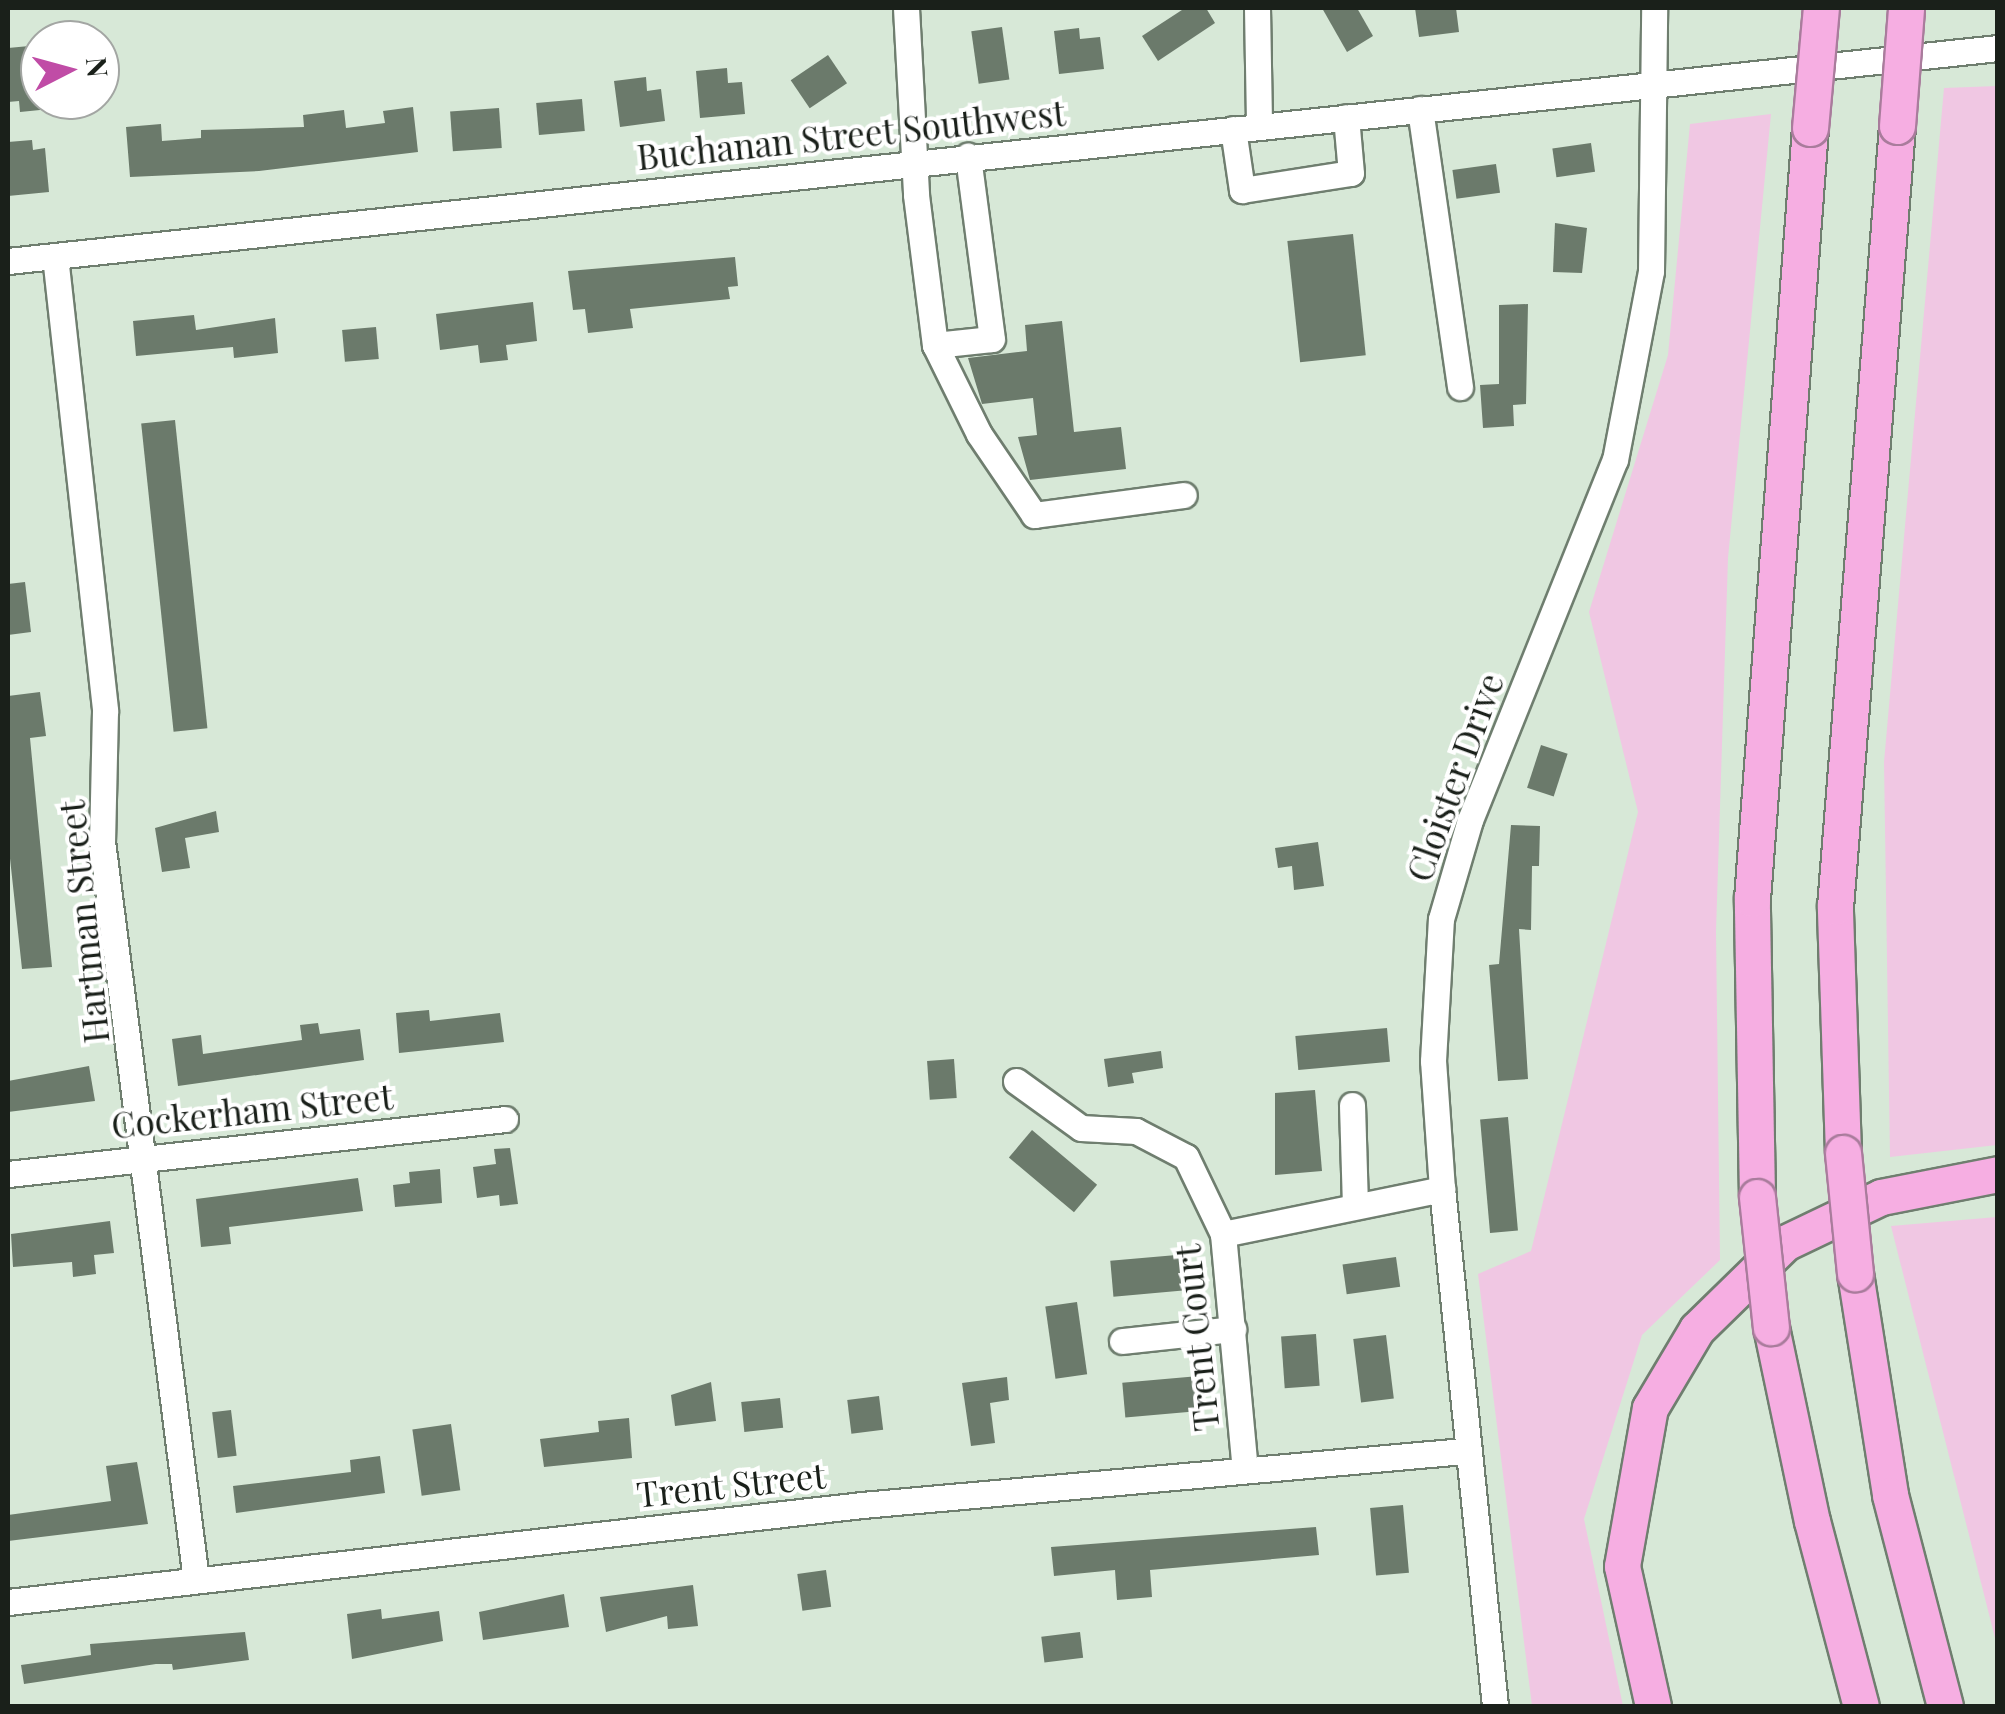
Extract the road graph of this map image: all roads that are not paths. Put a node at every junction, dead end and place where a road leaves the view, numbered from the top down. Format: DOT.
graph roads {
  1 [pos="906,8"];
  2 [pos="1257,8"];
  3 [pos="1654,8"];
  4 [pos="1821,8"];
  5 [pos="1906,8"];
  6 [pos="1998,48"];
  7 [pos="1656,83"];
  8 [pos="1420,109"];
  9 [pos="1346,117"];
  10 [pos="1246,128"];
  11 [pos="968,156"];
  12 [pos="916,161"];
  13 [pos="55,256"];
  14 [pos="8,261"];
  15 [pos="935,344"];
  16 [pos="1460,388"];
  17 [pos="1184,495"];
  18 [pos="1016,1081"];
  19 [pos="1352,1104"];
  20 [pos="504,1118"];
  21 [pos="144,1157"];
  22 [pos="8,1174"];
  23 [pos="1998,1174"];
  24 [pos="1442,1189"];
  25 [pos="1354,1206"];
  26 [pos="1232,1231"];
  27 [pos="1233,1329"];
  28 [pos="1122,1341"];
  29 [pos="1464,1451"];
  30 [pos="1245,1470"];
  31 [pos="196,1580"];
  32 [pos="8,1602"];
  33 [pos="1495,1706"];
  34 [pos="1654,1706"];
  35 [pos="1860,1706"];
  36 [pos="1946,1706"];
  1 -- 12 [label="street"];
  2 -- 10 [label="street"];
  3 -- 7 [label="street, Cloister Drive"];
  4 -- 35 [label="highway, bridge"];
  5 -- 36 [label="highway, bridge"];
  6 -- 7 [label="street, Buchanan Street Southwest"];
  7 -- 8 [label="street, Buchanan Street Southwest"];
  7 -- 24 [label="street, Cloister Drive"];
  8 -- 9 [label="street, Buchanan Street Southwest"];
  8 -- 16 [label="street"];
  9 -- 10 [label="street, Buchanan Street Southwest"];
  9 -- 10 [label="street"];
  10 -- 11 [label="street, Buchanan Street Southwest"];
  11 -- 12 [label="street, Buchanan Street Southwest"];
  11 -- 15 [label="street"];
  12 -- 13 [label="street, Buchanan Street Southwest"];
  12 -- 15 [label="street"];
  13 -- 14 [label="street, Buchanan Street Southwest"];
  13 -- 21 [label="street, Hartman Street"];
  15 -- 17 [label="street"];
  18 -- 26 [label="street, Trent Court"];
  19 -- 25 [label="street"];
  20 -- 21 [label="street, Cockerham Street"];
  21 -- 22 [label="street, Cockerham Street"];
  21 -- 31 [label="street, Hartman Street"];
  23 -- 34 [label="highway"];
  24 -- 25 [label="street"];
  24 -- 29 [label="street, Cloister Drive"];
  25 -- 26 [label="street"];
  26 -- 27 [label="street, Trent Court"];
  27 -- 28 [label="street"];
  27 -- 30 [label="street, Trent Court"];
  29 -- 30 [label="street, Trent Street"];
  29 -- 33 [label="street, Cloister Drive"];
  30 -- 31 [label="street, Trent Street"];
  31 -- 32 [label="street, Trent Street"];
}
